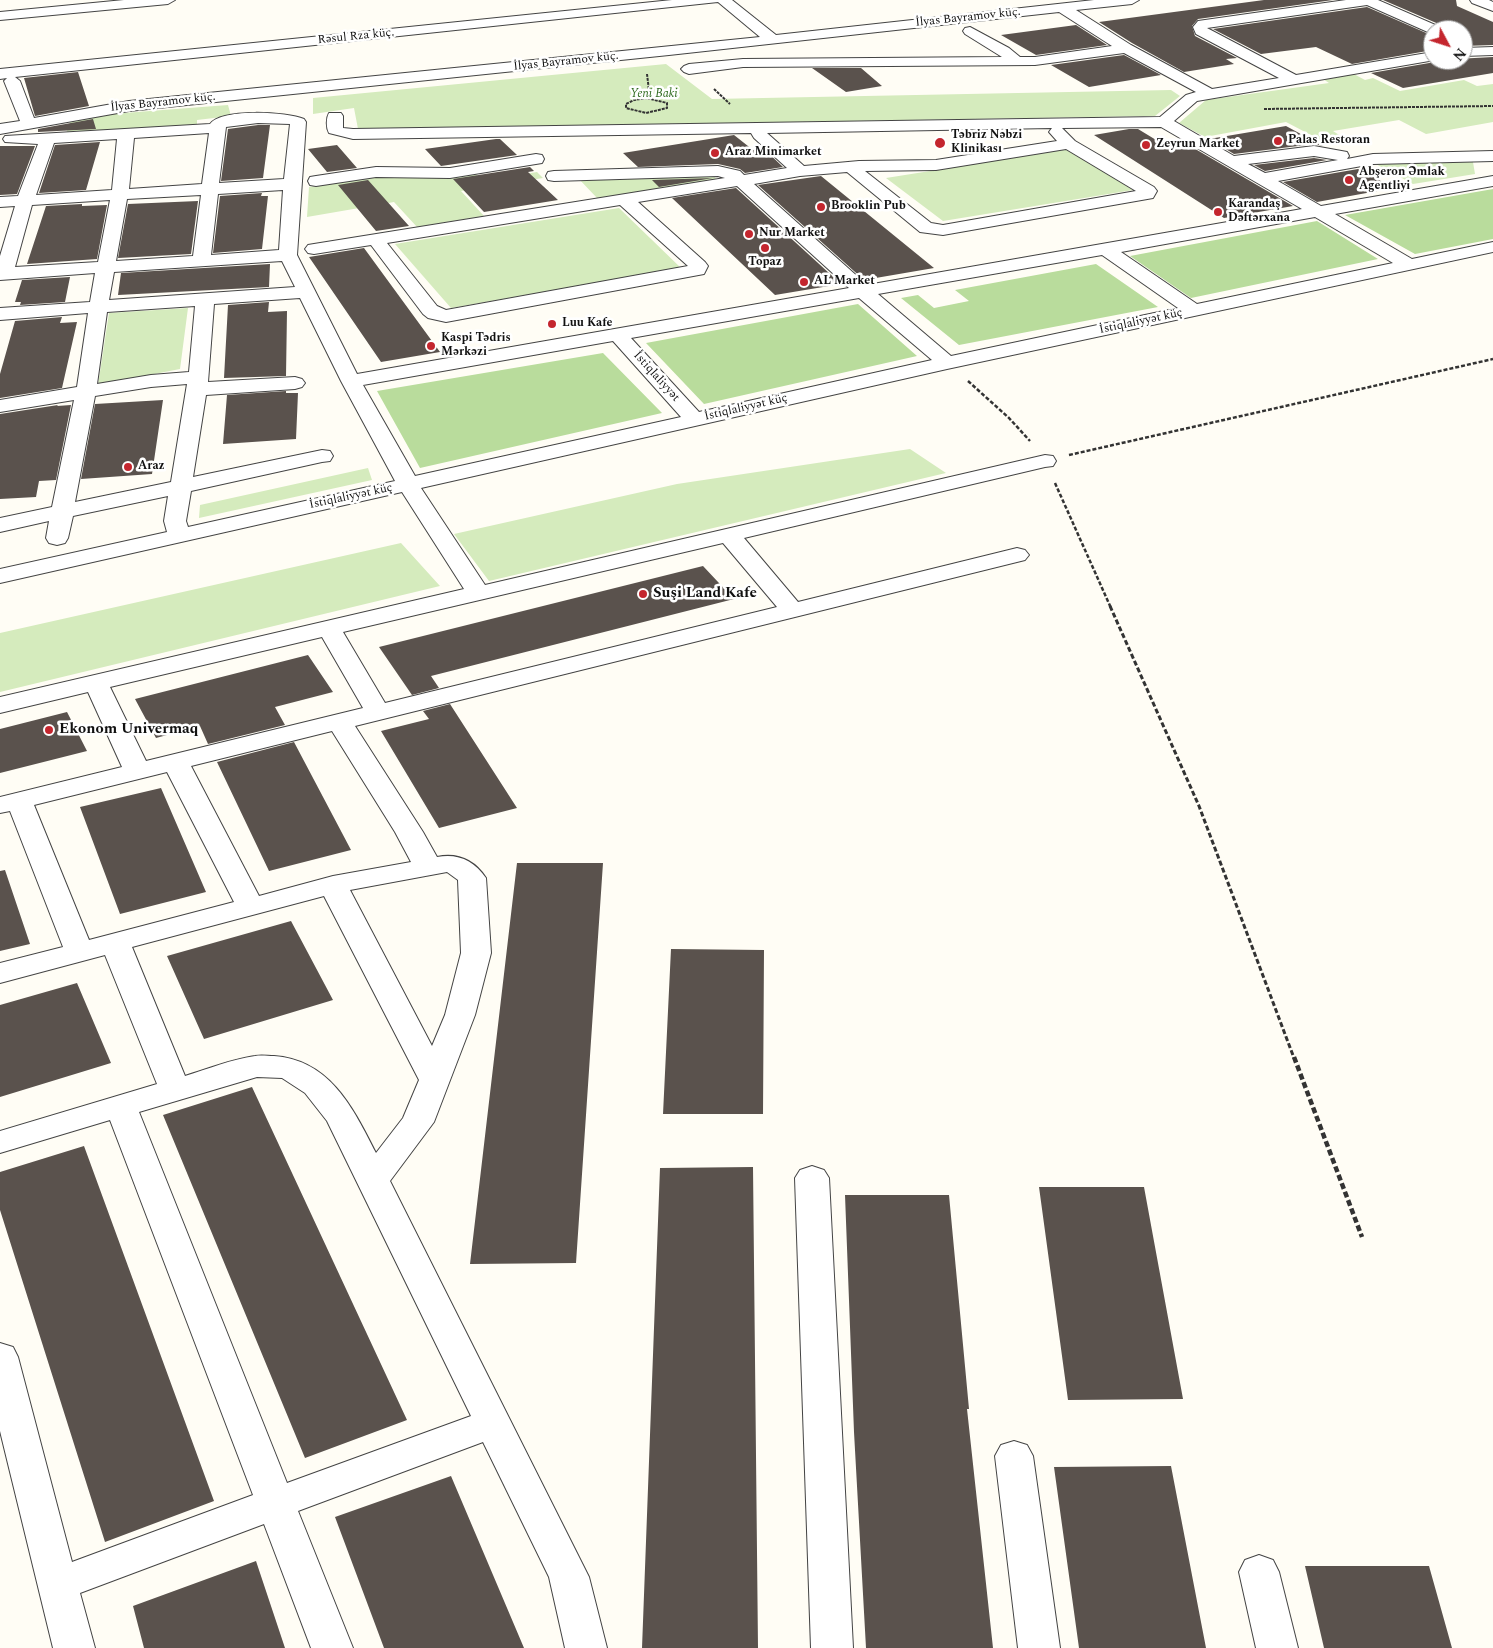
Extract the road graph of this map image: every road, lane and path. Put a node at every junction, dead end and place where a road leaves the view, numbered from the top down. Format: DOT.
graph roads {
  1 [pos="168,0"];
  2 [pos="712,0"];
  3 [pos="723,0"];
  4 [pos="1132,0"];
  5 [pos="1477,0"];
  6 [pos="1493,7"];
  7 [pos="1062,8"];
  8 [pos="0,16"];
  9 [pos="1423,25"];
  10 [pos="970,31"];
  11 [pos="772,39"];
  12 [pos="1126,48"];
  13 [pos="1473,49"];
  14 [pos="1493,51"];
  15 [pos="1423,58"];
  16 [pos="1016,61"];
  17 [pos="689,69"];
  18 [pos="6,78"];
  19 [pos="1293,79"];
  20 [pos="1210,94"];
  21 [pos="1493,106"];
  22 [pos="1264,109"];
  23 [pos="335,116"];
  24 [pos="1164,122"];
  25 [pos="29,123"];
  26 [pos="1054,123"];
  27 [pos="756,127"];
  28 [pos="218,128"];
  29 [pos="514,131"];
  30 [pos="5,134"];
  31 [pos="126,135"];
  32 [pos="48,139"];
  33 [pos="1069,144"];
  34 [pos="1493,156"];
  35 [pos="536,159"];
  36 [pos="1231,161"];
  37 [pos="1355,162"];
  38 [pos="852,167"];
  39 [pos="800,172"];
  40 [pos="554,176"];
  41 [pos="1262,179"];
  42 [pos="316,181"];
  43 [pos="742,181"];
  44 [pos="1493,181"];
  45 [pos="292,184"];
  46 [pos="209,189"];
  47 [pos="120,193"];
  48 [pos="624,199"];
  49 [pos="25,200"];
  50 [pos="0,202"];
  51 [pos="587,205"];
  52 [pos="1318,212"];
  53 [pos="375,239"];
  54 [pos="1493,247"];
  55 [pos="314,249"];
  56 [pos="1105,249"];
  57 [pos="288,256"];
  58 [pos="201,261"];
  59 [pos="1410,265"];
  60 [pos="106,268"];
  61 [pos="2,274"];
  62 [pos="306,292"];
  63 [pos="864,292"];
  64 [pos="206,300"];
  65 [pos="98,307"];
  66 [pos="1194,311"];
  67 [pos="0,314"];
  68 [pos="618,335"];
  69 [pos="1493,359"];
  70 [pos="947,363"];
  71 [pos="350,381"];
  72 [pos="197,383"];
  73 [pos="295,383"];
  74 [pos="86,392"];
  75 [pos="0,406"];
  76 [pos="695,420"];
  77 [pos="322,456"];
  78 [pos="1044,461"];
  79 [pos="408,484"];
  80 [pos="180,487"];
  81 [pos="62,511"];
  82 [pos="0,525"];
  83 [pos="728,534"];
  84 [pos="178,535"];
  85 [pos="56,538"];
  86 [pos="1018,555"];
  87 [pos="0,576"];
  88 [pos="479,594"];
  89 [pos="792,610"];
  90 [pos="329,629"];
  91 [pos="96,683"];
  92 [pos="0,705"];
  93 [pos="378,712"];
  94 [pos="339,721"];
  95 [pos="175,762"];
  96 [pos="137,771"];
  97 [pos="9,802"];
  98 [pos="428,867"];
  99 [pos="333,885"];
  100 [pos="250,906"];
  101 [pos="115,942"];
  102 [pos="79,951"];
  103 [pos="0,973"];
  104 [pos="435,1081"];
  105 [pos="175,1090"];
  106 [pos="121,1106"];
  107 [pos="0,1142"];
  108 [pos="812,1178"];
  109 [pos="373,1180"];
  110 [pos="1362,1237"];
  111 [pos="2,1375"];
  112 [pos="493,1423"];
  113 [pos="1014,1456"];
  114 [pos="276,1504"];
  115 [pos="1259,1572"];
  116 [pos="58,1584"];
  117 [pos="74,1648"];
  118 [pos="332,1648"];
  119 [pos="586,1648"];
  120 [pos="832,1648"];
  121 [pos="1039,1648"];
  122 [pos="1277,1648"];
  1 -- 8 [label="street"];
  2 -- 18 [label="street, Rəsul Rza küç."];
  3 -- 11 [label="street"];
  4 -- 7 [label="street, İlyas Bayramov küç."];
  5 -- 6 [label="street"];
  7 -- 11 [label="street, İlyas Bayramov küç."];
  7 -- 12 [label="street"];
  9 -- 19 [label="street"];
  10 -- 16 [label="street"];
  11 -- 25 [label="street, İlyas Bayramov küç."];
  12 -- 16 [label="street"];
  12 -- 20 [label="street"];
  13 -- 14 [label="street"];
  15 -- 19 [label="street"];
  16 -- 17 [label="street"];
  18 -- 25 [label="street"];
  19 -- 20 [label="street"];
  20 -- 24 [label="street"];
  21 -- 22 [label="path"];
  23 -- 29 [label="street"];
  24 -- 26 [label="street"];
  24 -- 36 [label="street"];
  25 -- 30 [label="street, İlyas Bayramov küç."];
  26 -- 27 [label="street"];
  26 -- 33 [label="street"];
  27 -- 29 [label="street"];
  27 -- 39 [label="street"];
  28 -- 31 [label="street"];
  28 -- 45 [label="street"];
  28 -- 46 [label="street"];
  29 -- 35 [label="street"];
  30 -- 32 [label="street"];
  31 -- 32 [label="street"];
  31 -- 47 [label="street"];
  32 -- 49 [label="street"];
  33 -- 38 [label="street"];
  33 -- 38 [label="street"];
  34 -- 37 [label="street"];
  35 -- 40 [label="street"];
  35 -- 42 [label="street"];
  36 -- 37 [label="street"];
  36 -- 41 [label="street"];
  37 -- 41 [label="street"];
  38 -- 39 [label="street"];
  39 -- 43 [label="street"];
  40 -- 43 [label="street"];
  40 -- 51 [label="street"];
  41 -- 52 [label="street"];
  43 -- 48 [label="street"];
  43 -- 63 [label="street"];
  44 -- 52 [label="street"];
  45 -- 46 [label="street"];
  45 -- 57 [label="street"];
  46 -- 47 [label="street"];
  46 -- 58 [label="street"];
  47 -- 49 [label="street"];
  47 -- 60 [label="street"];
  48 -- 51 [label="street"];
  48 -- 53 [label="street"];
  49 -- 50 [label="street"];
  49 -- 61 [label="street"];
  51 -- 53 [label="street"];
  52 -- 56 [label="street"];
  52 -- 59 [label="street"];
  53 -- 55 [label="street"];
  54 -- 59 [label="street, İstiqlaliyyət küç"];
  56 -- 63 [label="street"];
  56 -- 66 [label="street"];
  57 -- 58 [label="street"];
  57 -- 62 [label="street"];
  58 -- 60 [label="street"];
  59 -- 66 [label="street, İstiqlaliyyət küç"];
  60 -- 61 [label="street"];
  60 -- 65 [label="street"];
  62 -- 64 [label="street"];
  62 -- 71 [label="street"];
  63 -- 68 [label="street"];
  63 -- 70 [label="street"];
  64 -- 65 [label="street"];
  64 -- 72 [label="street"];
  65 -- 67 [label="street"];
  65 -- 74 [label="street"];
  66 -- 70 [label="street, İstiqlaliyyət küç"];
  68 -- 71 [label="street"];
  68 -- 76 [label="street, İstiqlaliyyət"];
  69 -- 78 [label="path"];
  70 -- 76 [label="street, İstiqlaliyyət küç"];
  70 -- 78 [label="path"];
  71 -- 79 [label="street"];
  72 -- 73 [label="street"];
  72 -- 74 [label="street"];
  72 -- 80 [label="street"];
  74 -- 75 [label="street"];
  74 -- 81 [label="street"];
  76 -- 79 [label="street, İstiqlaliyyət küç"];
  77 -- 80 [label="street"];
  78 -- 83 [label="street"];
  78 -- 110 [label="path"];
  79 -- 84 [label="street, İstiqlaliyyət küç"];
  79 -- 88 [label="street"];
  80 -- 81 [label="street"];
  80 -- 84 [label="street"];
  81 -- 82 [label="street"];
  81 -- 85 [label="street"];
  83 -- 88 [label="street"];
  83 -- 89 [label="street"];
  84 -- 87 [label="street, İstiqlaliyyət küç"];
  86 -- 89 [label="street"];
  88 -- 90 [label="street"];
  89 -- 93 [label="street"];
  90 -- 91 [label="street"];
  90 -- 93 [label="street"];
  91 -- 92 [label="street"];
  91 -- 96 [label="street"];
  93 -- 94 [label="street"];
  94 -- 95 [label="street"];
  94 -- 98 [label="street"];
  95 -- 96 [label="street"];
  95 -- 100 [label="street"];
  96 -- 97 [label="street"];
  97 -- 102 [label="street"];
  98 -- 99 [label="street"];
  98 -- 104 [label="street"];
  99 -- 100 [label="street"];
  99 -- 104 [label="street"];
  100 -- 101 [label="street"];
  101 -- 102 [label="street"];
  101 -- 105 [label="street"];
  102 -- 103 [label="street"];
  104 -- 109 [label="street"];
  105 -- 106 [label="street"];
  105 -- 109 [label="street"];
  106 -- 107 [label="street"];
  106 -- 114 [label="street"];
  108 -- 120 [label="street"];
  109 -- 112 [label="street"];
  111 -- 116 [label="street"];
  112 -- 114 [label="street"];
  112 -- 119 [label="street"];
  113 -- 121 [label="street"];
  114 -- 116 [label="street"];
  114 -- 118 [label="street"];
  115 -- 122 [label="street"];
  116 -- 117 [label="street"];
}
